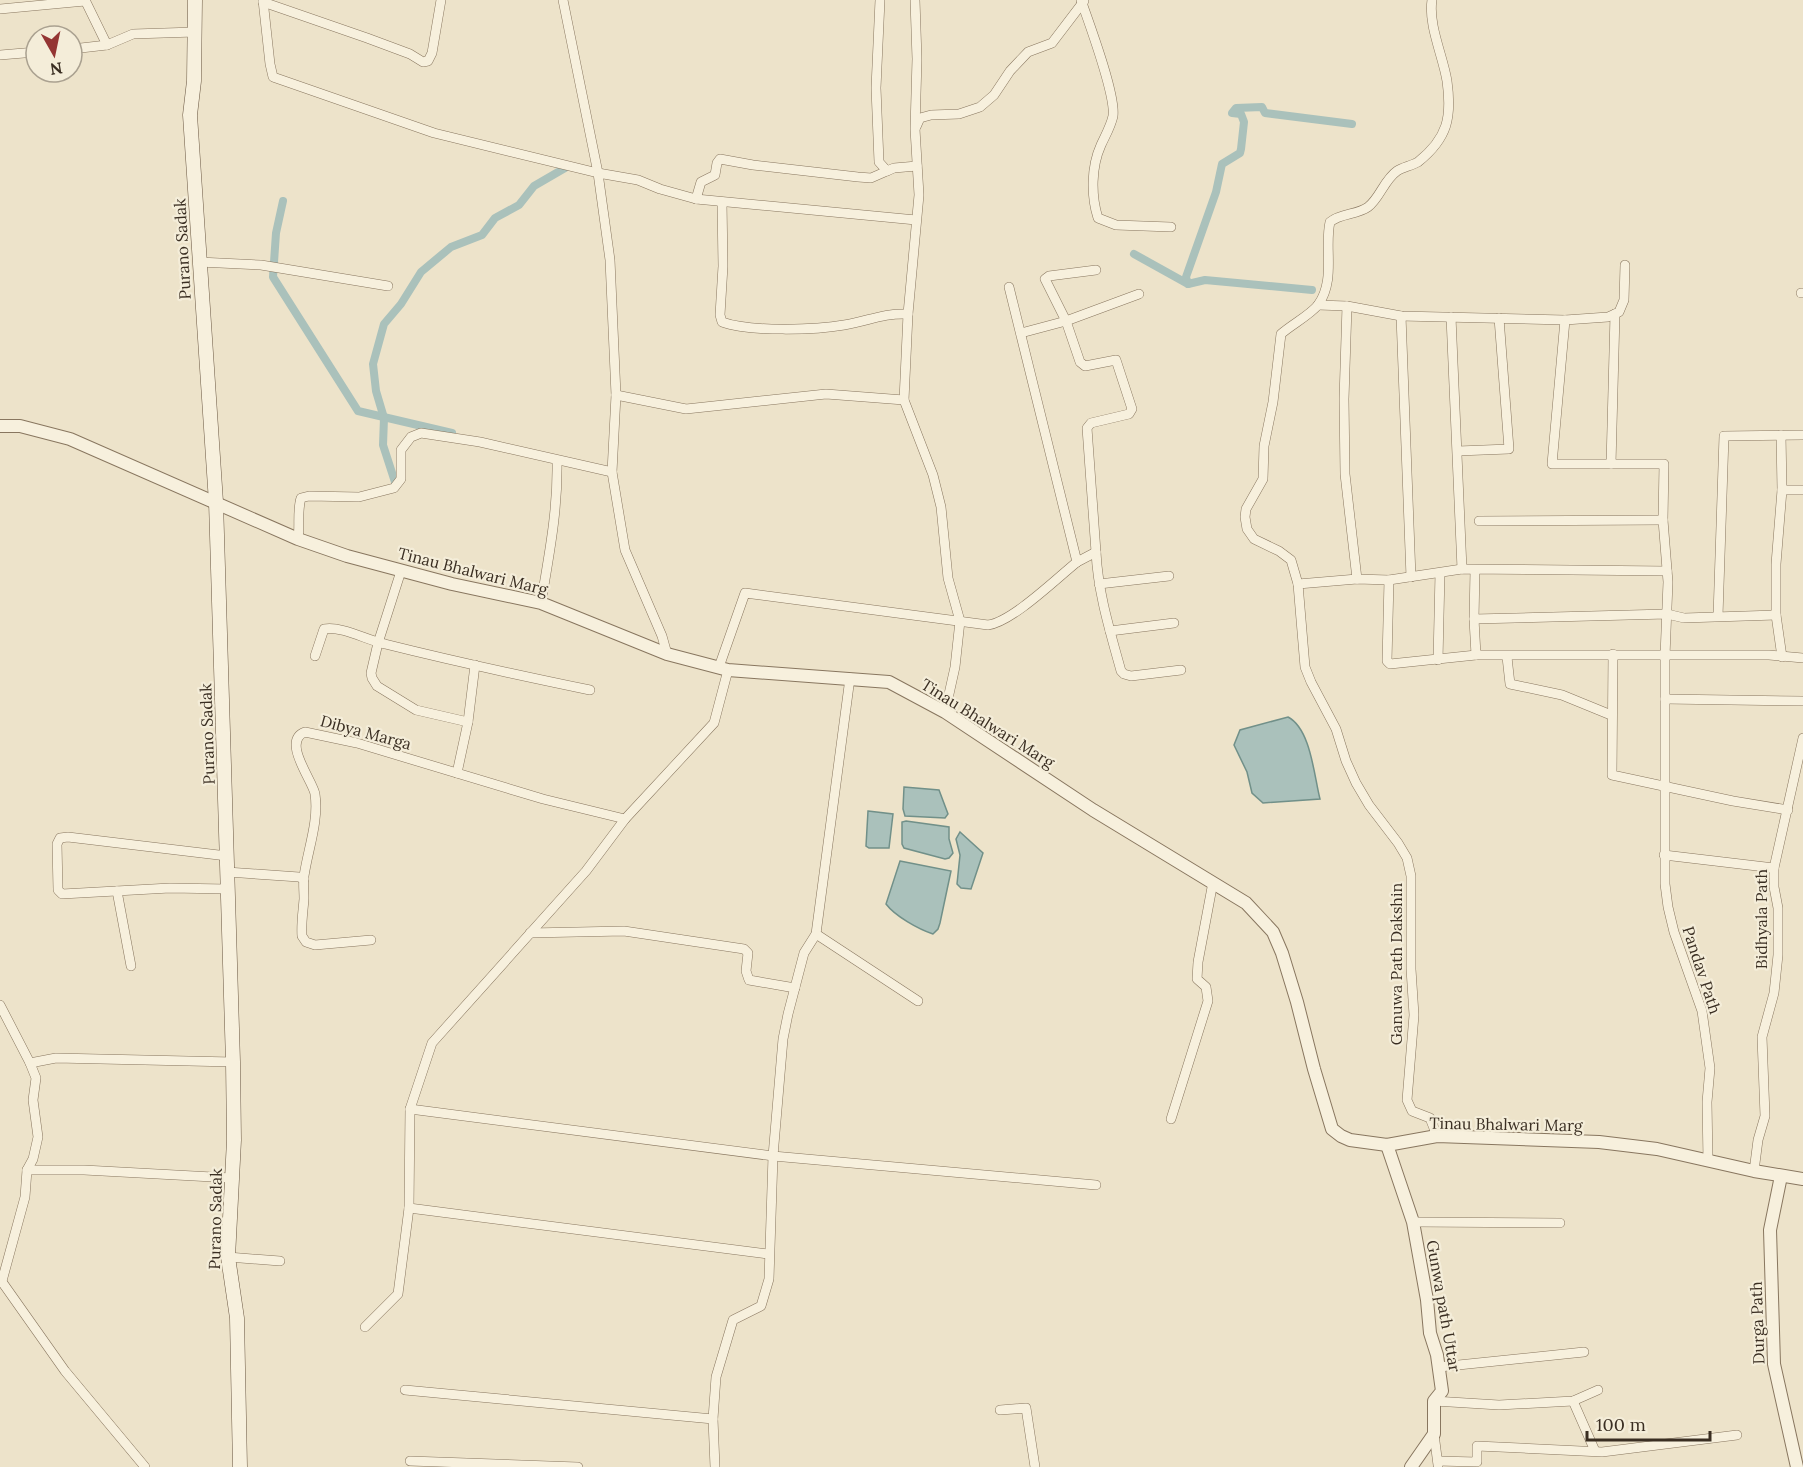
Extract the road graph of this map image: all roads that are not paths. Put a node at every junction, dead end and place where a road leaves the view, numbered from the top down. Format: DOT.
graph roads {
  1 [pos="85,0"];
  2 [pos="195,0"];
  3 [pos="441,0"];
  4 [pos="562,0"];
  5 [pos="880,0"];
  6 [pos="915,0"];
  7 [pos="1432,0"];
  8 [pos="263,1"];
  9 [pos="1083,1"];
  10 [pos="0,9"];
  11 [pos="195,32"];
  12 [pos="106,45"];
  13 [pos="84,48"];
  14 [pos="24,53"];
  15 [pos="0,55"];
  16 [pos="915,129"];
  17 [pos="917,166"];
  18 [pos="887,171"];
  19 [pos="598,173"];
  20 [pos="696,199"];
  21 [pos="722,202"];
  22 [pos="916,220"];
  23 [pos="1171,226"];
  24 [pos="199,262"];
  25 [pos="1625,266"];
  26 [pos="1096,270"];
  27 [pos="388,286"];
  28 [pos="1010,287"];
  29 [pos="1139,294"];
  30 [pos="1318,305"];
  31 [pos="1347,306"];
  32 [pos="908,314"];
  33 [pos="1615,314"];
  34 [pos="1401,316"];
  35 [pos="1451,317"];
  36 [pos="1499,318"];
  37 [pos="1565,320"];
  38 [pos="1066,321"];
  39 [pos="1021,333"];
  40 [pos="616,395"];
  41 [pos="904,400"];
  42 [pos="0,426"];
  43 [pos="1781,435"];
  44 [pos="1803,435"];
  45 [pos="1458,451"];
  46 [pos="557,461"];
  47 [pos="1611,464"];
  48 [pos="612,472"];
  49 [pos="1782,490"];
  50 [pos="1803,490"];
  51 [pos="216,502"];
  52 [pos="1663,520"];
  53 [pos="1479,521"];
  54 [pos="298,539"];
  55 [pos="1096,552"];
  56 [pos="1077,562"];
  57 [pos="1462,569"];
  58 [pos="1475,570"];
  59 [pos="401,571"];
  60 [pos="1667,572"];
  61 [pos="1440,573"];
  62 [pos="1169,576"];
  63 [pos="1411,577"];
  64 [pos="1357,579"];
  65 [pos="1389,580"];
  66 [pos="1098,584"];
  67 [pos="1298,584"];
  68 [pos="541,603"];
  69 [pos="1667,614"];
  70 [pos="1776,615"];
  71 [pos="1718,616"];
  72 [pos="1474,619"];
  73 [pos="960,621"];
  74 [pos="1174,623"];
  75 [pos="1110,631"];
  76 [pos="378,643"];
  77 [pos="667,654"];
  78 [pos="1613,654"];
  79 [pos="1476,656"];
  80 [pos="1665,656"];
  81 [pos="315,657"];
  82 [pos="1507,657"];
  83 [pos="1782,657"];
  84 [pos="1803,658"];
  85 [pos="1438,660"];
  86 [pos="475,665"];
  87 [pos="724,669"];
  88 [pos="1181,670"];
  89 [pos="850,678"];
  90 [pos="590,690"];
  91 [pos="1665,699"];
  92 [pos="1803,702"];
  93 [pos="945,712"];
  94 [pos="1611,715"];
  95 [pos="468,722"];
  96 [pos="1803,742"];
  97 [pos="457,773"];
  98 [pos="1666,788"];
  99 [pos="1788,810"];
  100 [pos="625,819"];
  101 [pos="1664,855"];
  102 [pos="227,856"];
  103 [pos="1774,868"];
  104 [pos="227,872"];
  105 [pos="304,879"];
  106 [pos="1213,882"];
  107 [pos="227,890"];
  108 [pos="117,891"];
  109 [pos="530,933"];
  110 [pos="816,934"];
  111 [pos="371,940"];
  112 [pos="131,966"];
  113 [pos="795,988"];
  114 [pos="918,1000"];
  115 [pos="0,1006"];
  116 [pos="233,1062"];
  117 [pos="30,1063"];
  118 [pos="410,1109"];
  119 [pos="1171,1119"];
  120 [pos="1437,1136"];
  121 [pos="1388,1144"];
  122 [pos="773,1156"];
  123 [pos="1708,1161"];
  124 [pos="27,1170"];
  125 [pos="1754,1172"];
  126 [pos="1781,1176"];
  127 [pos="231,1178"];
  128 [pos="1803,1179"];
  129 [pos="1096,1185"];
  130 [pos="409,1208"];
  131 [pos="1413,1222"];
  132 [pos="1560,1223"];
  133 [pos="768,1254"];
  134 [pos="228,1257"];
  135 [pos="280,1261"];
  136 [pos="1,1280"];
  137 [pos="365,1327"];
  138 [pos="1584,1352"];
  139 [pos="1439,1367"];
  140 [pos="405,1390"];
  141 [pos="1598,1390"];
  142 [pos="1434,1401"];
  143 [pos="1573,1401"];
  144 [pos="1000,1410"];
  145 [pos="713,1419"];
  146 [pos="1434,1434"];
  147 [pos="1737,1435"];
  148 [pos="1595,1451"];
  149 [pos="410,1461"];
  150 [pos="136,1463"];
  151 [pos="1438,1464"];
  152 [pos="145,1467"];
  153 [pos="240,1467"];
  154 [pos="578,1467"];
  155 [pos="715,1467"];
  156 [pos="1035,1467"];
  157 [pos="1411,1467"];
  158 [pos="1797,1467"];
  1 -- 10 [label="street"];
  1 -- 12 [label="street"];
  2 -- 11 [label="main road, Purano Sadak"];
  3 -- 8 [label="street"];
  4 -- 19 [label="street"];
  5 -- 18 [label="street"];
  6 -- 16 [label="street"];
  7 -- 30 [label="street"];
  8 -- 19 [label="street"];
  9 -- 16 [label="street"];
  9 -- 23 [label="street"];
  11 -- 12 [label="street"];
  11 -- 24 [label="main road, Purano Sadak"];
  12 -- 13 [label="street"];
  14 -- 15 [label="street"];
  16 -- 17 [label="street"];
  17 -- 18 [label="street"];
  17 -- 22 [label="street"];
  18 -- 20 [label="street"];
  19 -- 20 [label="street"];
  19 -- 40 [label="street"];
  20 -- 21 [label="street"];
  21 -- 22 [label="street"];
  21 -- 32 [label="street"];
  22 -- 32 [label="street"];
  24 -- 27 [label="street"];
  24 -- 51 [label="main road, Purano Sadak"];
  25 -- 33 [label="street"];
  26 -- 38 [label="street"];
  28 -- 39 [label="street"];
  29 -- 38 [label="street"];
  30 -- 31 [label="street"];
  30 -- 67 [label="street, Ganuwa Path Dakshin"];
  31 -- 34 [label="street"];
  31 -- 64 [label="street"];
  32 -- 41 [label="street"];
  33 -- 37 [label="street"];
  33 -- 47 [label="street"];
  34 -- 35 [label="street"];
  34 -- 63 [label="street"];
  35 -- 36 [label="street"];
  35 -- 45 [label="street"];
  36 -- 37 [label="street"];
  36 -- 45 [label="street"];
  37 -- 47 [label="street"];
  38 -- 39 [label="street"];
  38 -- 55 [label="street"];
  39 -- 56 [label="street"];
  40 -- 41 [label="street"];
  40 -- 48 [label="street"];
  41 -- 73 [label="street"];
  42 -- 51 [label="street, Tinau Bhalwari Marg"];
  43 -- 44 [label="street"];
  43 -- 49 [label="street"];
  43 -- 71 [label="street"];
  45 -- 57 [label="street"];
  46 -- 48 [label="street"];
  46 -- 54 [label="street"];
  46 -- 68 [label="street"];
  47 -- 52 [label="street, Pandav Path"];
  48 -- 77 [label="street"];
  49 -- 50 [label="street"];
  49 -- 70 [label="street"];
  51 -- 54 [label="street, Tinau Bhalwari Marg"];
  51 -- 102 [label="main road, Purano Sadak"];
  52 -- 53 [label="street"];
  52 -- 60 [label="street, Pandav Path"];
  54 -- 59 [label="street, Tinau Bhalwari Marg"];
  55 -- 56 [label="street"];
  55 -- 66 [label="street"];
  56 -- 73 [label="street"];
  57 -- 58 [label="street"];
  57 -- 61 [label="street"];
  58 -- 60 [label="street"];
  58 -- 72 [label="street"];
  59 -- 68 [label="street, Tinau Bhalwari Marg"];
  59 -- 76 [label="street"];
  60 -- 69 [label="street, Pandav Path"];
  61 -- 63 [label="street"];
  61 -- 85 [label="street"];
  62 -- 66 [label="street"];
  63 -- 65 [label="street"];
  64 -- 65 [label="street"];
  64 -- 67 [label="street"];
  65 -- 85 [label="street"];
  66 -- 75 [label="street"];
  67 -- 120 [label="street, Ganuwa Path Dakshin"];
  68 -- 77 [label="street, Tinau Bhalwari Marg"];
  69 -- 71 [label="street"];
  69 -- 72 [label="street"];
  69 -- 80 [label="street, Pandav Path"];
  70 -- 71 [label="street"];
  70 -- 83 [label="street"];
  72 -- 79 [label="street"];
  73 -- 87 [label="street"];
  73 -- 93 [label="street"];
  74 -- 75 [label="street"];
  75 -- 88 [label="street"];
  76 -- 81 [label="street"];
  76 -- 86 [label="street"];
  76 -- 95 [label="street"];
  77 -- 87 [label="street, Tinau Bhalwari Marg"];
  78 -- 80 [label="street"];
  78 -- 82 [label="street"];
  78 -- 94 [label="street"];
  79 -- 82 [label="street"];
  79 -- 85 [label="street"];
  80 -- 83 [label="street"];
  80 -- 91 [label="street, Pandav Path"];
  82 -- 94 [label="street"];
  83 -- 84 [label="street"];
  86 -- 90 [label="street"];
  86 -- 95 [label="street"];
  87 -- 89 [label="street, Tinau Bhalwari Marg"];
  87 -- 100 [label="street"];
  89 -- 93 [label="street, Tinau Bhalwari Marg"];
  89 -- 110 [label="street"];
  91 -- 92 [label="street"];
  91 -- 98 [label="street, Pandav Path"];
  93 -- 106 [label="street, Tinau Bhalwari Marg"];
  94 -- 98 [label="street"];
  95 -- 97 [label="street"];
  96 -- 99 [label="street, Bidhyala Path"];
  97 -- 100 [label="street, Dibya Marga"];
  97 -- 105 [label="street, Dibya Marga"];
  98 -- 99 [label="street"];
  98 -- 101 [label="street, Pandav Path"];
  99 -- 103 [label="street, Bidhyala Path"];
  100 -- 109 [label="street"];
  101 -- 103 [label="street"];
  101 -- 123 [label="street, Pandav Path"];
  102 -- 104 [label="main road, Purano Sadak"];
  102 -- 108 [label="street"];
  103 -- 125 [label="street, Bidhyala Path"];
  104 -- 105 [label="street"];
  104 -- 107 [label="main road, Purano Sadak"];
  105 -- 111 [label="street, Dibya Marga"];
  106 -- 119 [label="street"];
  106 -- 121 [label="street, Tinau Bhalwari Marg"];
  107 -- 108 [label="street"];
  107 -- 116 [label="main road, Purano Sadak"];
  108 -- 112 [label="street"];
  109 -- 113 [label="street"];
  109 -- 118 [label="street"];
  110 -- 113 [label="street"];
  110 -- 114 [label="street"];
  113 -- 122 [label="street"];
  115 -- 117 [label="street"];
  116 -- 117 [label="street"];
  116 -- 127 [label="main road, Purano Sadak"];
  117 -- 124 [label="street"];
  118 -- 122 [label="street"];
  118 -- 130 [label="street"];
  120 -- 121 [label="street, Tinau Bhalwari Marg"];
  120 -- 123 [label="street, Tinau Bhalwari Marg"];
  121 -- 131 [label="street, Gunwa path Uttar"];
  122 -- 129 [label="street"];
  122 -- 133 [label="street"];
  123 -- 125 [label="street, Tinau Bhalwari Marg"];
  124 -- 127 [label="street"];
  124 -- 136 [label="street"];
  125 -- 126 [label="street, Tinau Bhalwari Marg"];
  126 -- 128 [label="street, Tinau Bhalwari Marg"];
  126 -- 158 [label="street, Durga Path"];
  127 -- 134 [label="main road, Purano Sadak"];
  130 -- 133 [label="street"];
  130 -- 137 [label="street"];
  131 -- 132 [label="street"];
  131 -- 139 [label="street, Gunwa path Uttar"];
  133 -- 145 [label="street"];
  134 -- 135 [label="street"];
  134 -- 153 [label="main road, Purano Sadak"];
  136 -- 150 [label="street"];
  138 -- 139 [label="street"];
  139 -- 142 [label="street, Gunwa path Uttar"];
  140 -- 145 [label="street"];
  141 -- 143 [label="street"];
  142 -- 143 [label="street"];
  142 -- 146 [label="street, Gunwa path Uttar"];
  143 -- 148 [label="street"];
  144 -- 156 [label="street"];
  145 -- 155 [label="street"];
  146 -- 151 [label="street"];
  146 -- 157 [label="street"];
  147 -- 148 [label="street"];
  148 -- 151 [label="street"];
  149 -- 154 [label="street"];
  150 -- 152 [label="street"];
}
